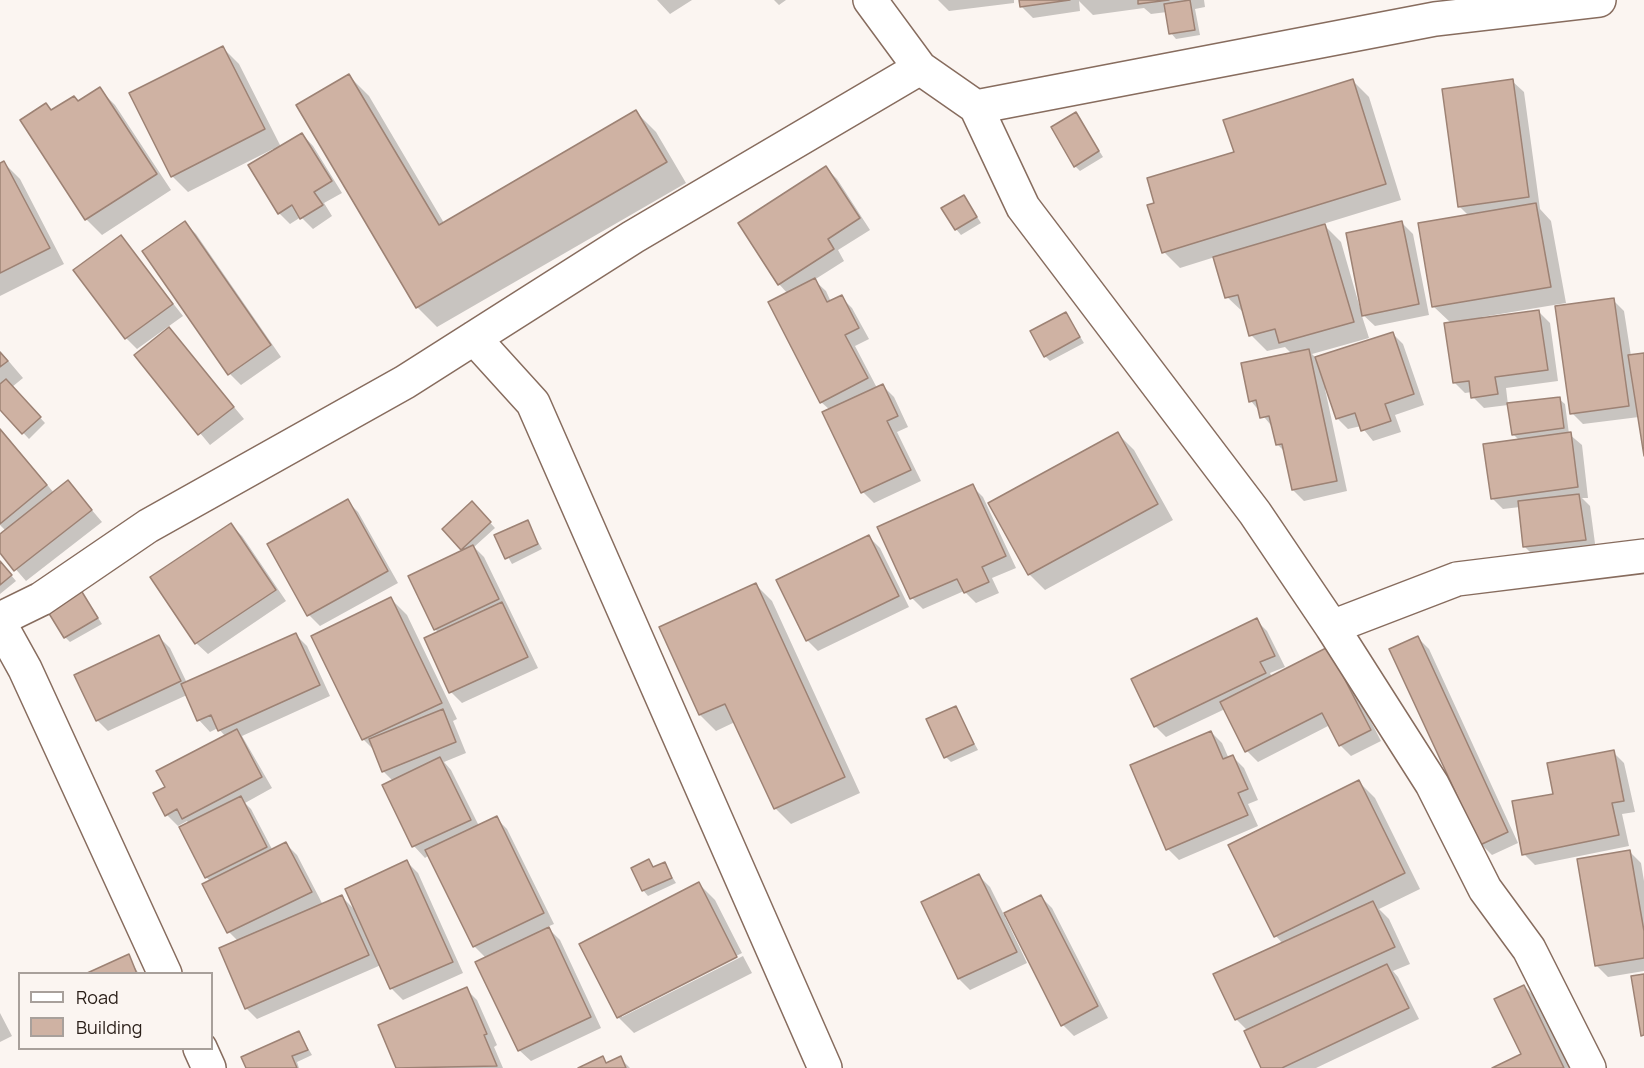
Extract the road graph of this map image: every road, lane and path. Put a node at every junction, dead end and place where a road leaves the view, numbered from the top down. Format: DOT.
graph roads {
  1 [pos="870,0"];
  2 [pos="1599,0"];
  3 [pos="920,68"];
  4 [pos="976,107"];
  5 [pos="474,338"];
  6 [pos="1644,556"];
  7 [pos="0,621"];
  8 [pos="1332,627"];
  9 [pos="164,972"];
  10 [pos="201,1050"];
  11 [pos="209,1068"];
  12 [pos="825,1068"];
  13 [pos="1589,1068"];
  1 -- 3 [label="street"];
  2 -- 4 [label="street"];
  3 -- 4 [label="street"];
  3 -- 5 [label="street"];
  4 -- 8 [label="street"];
  5 -- 7 [label="street"];
  5 -- 12 [label="street"];
  6 -- 8 [label="street"];
  7 -- 9 [label="street"];
  8 -- 13 [label="street"];
  10 -- 11 [label="street"];
}
